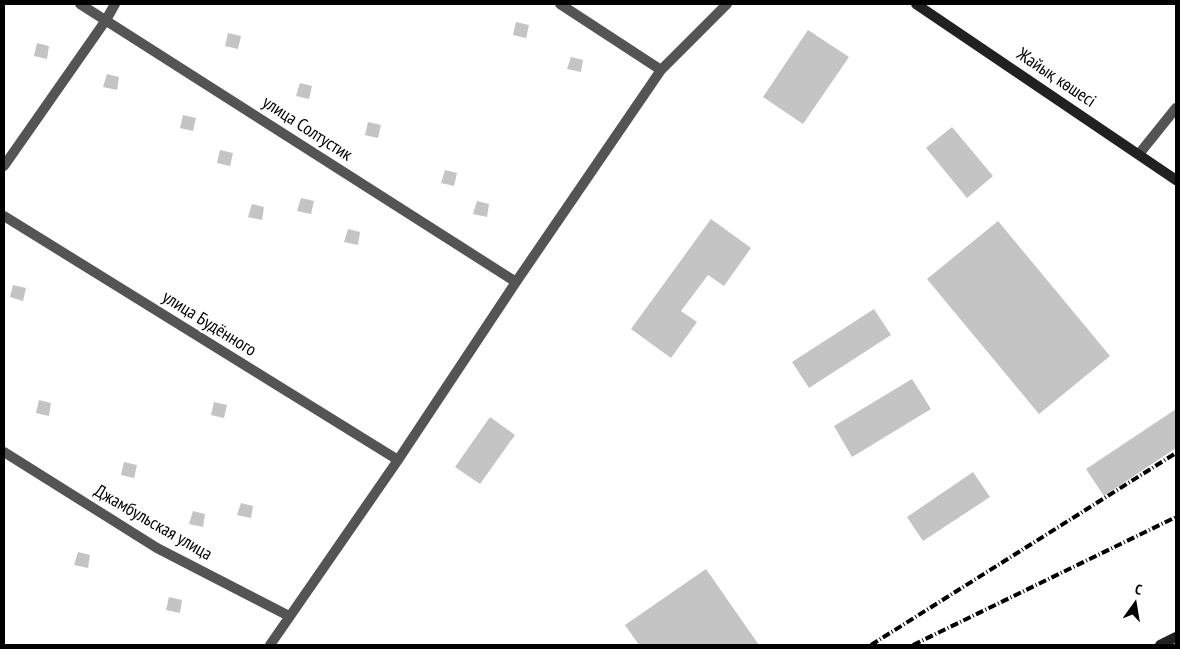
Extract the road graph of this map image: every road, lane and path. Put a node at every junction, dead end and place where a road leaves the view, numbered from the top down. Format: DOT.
graph roads {
  1 [pos="80,4"];
  2 [pos="115,4"];
  3 [pos="560,4"];
  4 [pos="727,4"];
  5 [pos="916,4"];
  6 [pos="106,20"];
  7 [pos="662,70"];
  8 [pos="1176,108"];
  9 [pos="1139,154"];
  10 [pos="4,166"];
  11 [pos="1176,180"];
  12 [pos="4,216"];
  13 [pos="516,282"];
  14 [pos="4,452"];
  15 [pos="398,460"];
  16 [pos="289,616"];
  17 [pos="1176,637"];
  18 [pos="270,645"];
  19 [pos="1160,645"];
  1 -- 6 [label="street, улица Солтустик"];
  2 -- 6 [label="street"];
  3 -- 7 [label="street"];
  4 -- 7 [label="street"];
  5 -- 9 [label="street, Жайық көшесі"];
  6 -- 10 [label="street"];
  6 -- 13 [label="street, улица Солтустик"];
  7 -- 13 [label="street"];
  8 -- 9 [label="street"];
  9 -- 11 [label="street, Жайық көшесі"];
  12 -- 15 [label="street, улица Будённого"];
  13 -- 15 [label="street"];
  14 -- 16 [label="street, Джамбульская улица"];
  15 -- 16 [label="street"];
  16 -- 18 [label="street"];
  17 -- 19 [label="street"];
}
